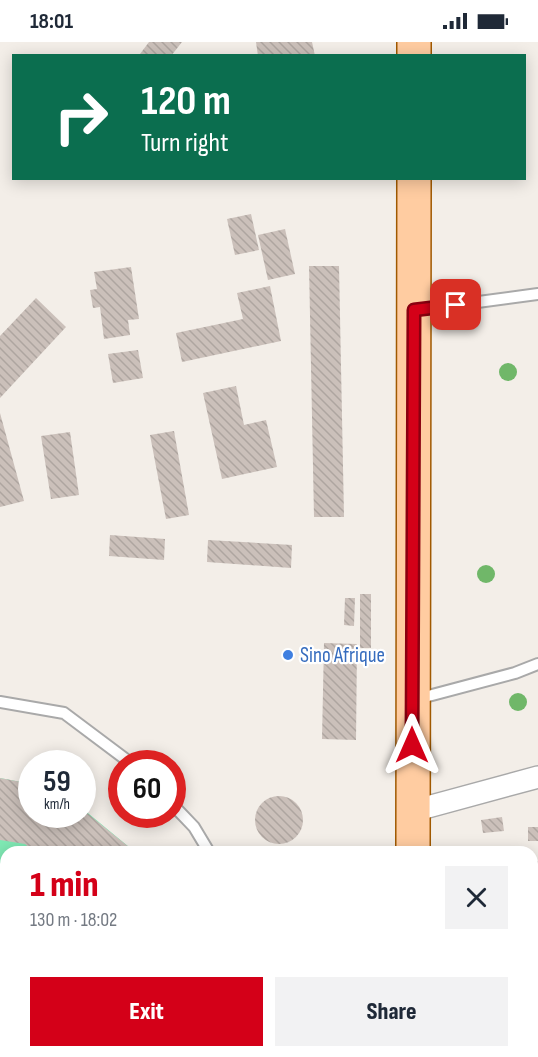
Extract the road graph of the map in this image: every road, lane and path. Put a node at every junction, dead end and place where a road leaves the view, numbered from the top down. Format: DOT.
graph roads {
  1 [pos="414,180"];
  2 [pos="538,294"];
  3 [pos="414,310"];
  4 [pos="538,664"];
  5 [pos="411,701"];
  6 [pos="0,702"];
  7 [pos="113,750"];
  8 [pos="538,777"];
  9 [pos="412,811"];
  10 [pos="186,819"];
  11 [pos="205,846"];
  12 [pos="413,846"];
  1 -- 3 [label="main road"];
  2 -- 3 [label="lane"];
  3 -- 5 [label="main road"];
  4 -- 5 [label="lane"];
  5 -- 9 [label="main road"];
  6 -- 7 [label="lane"];
  8 -- 9 [label="street"];
  9 -- 12 [label="main road"];
  10 -- 11 [label="lane"];
}
